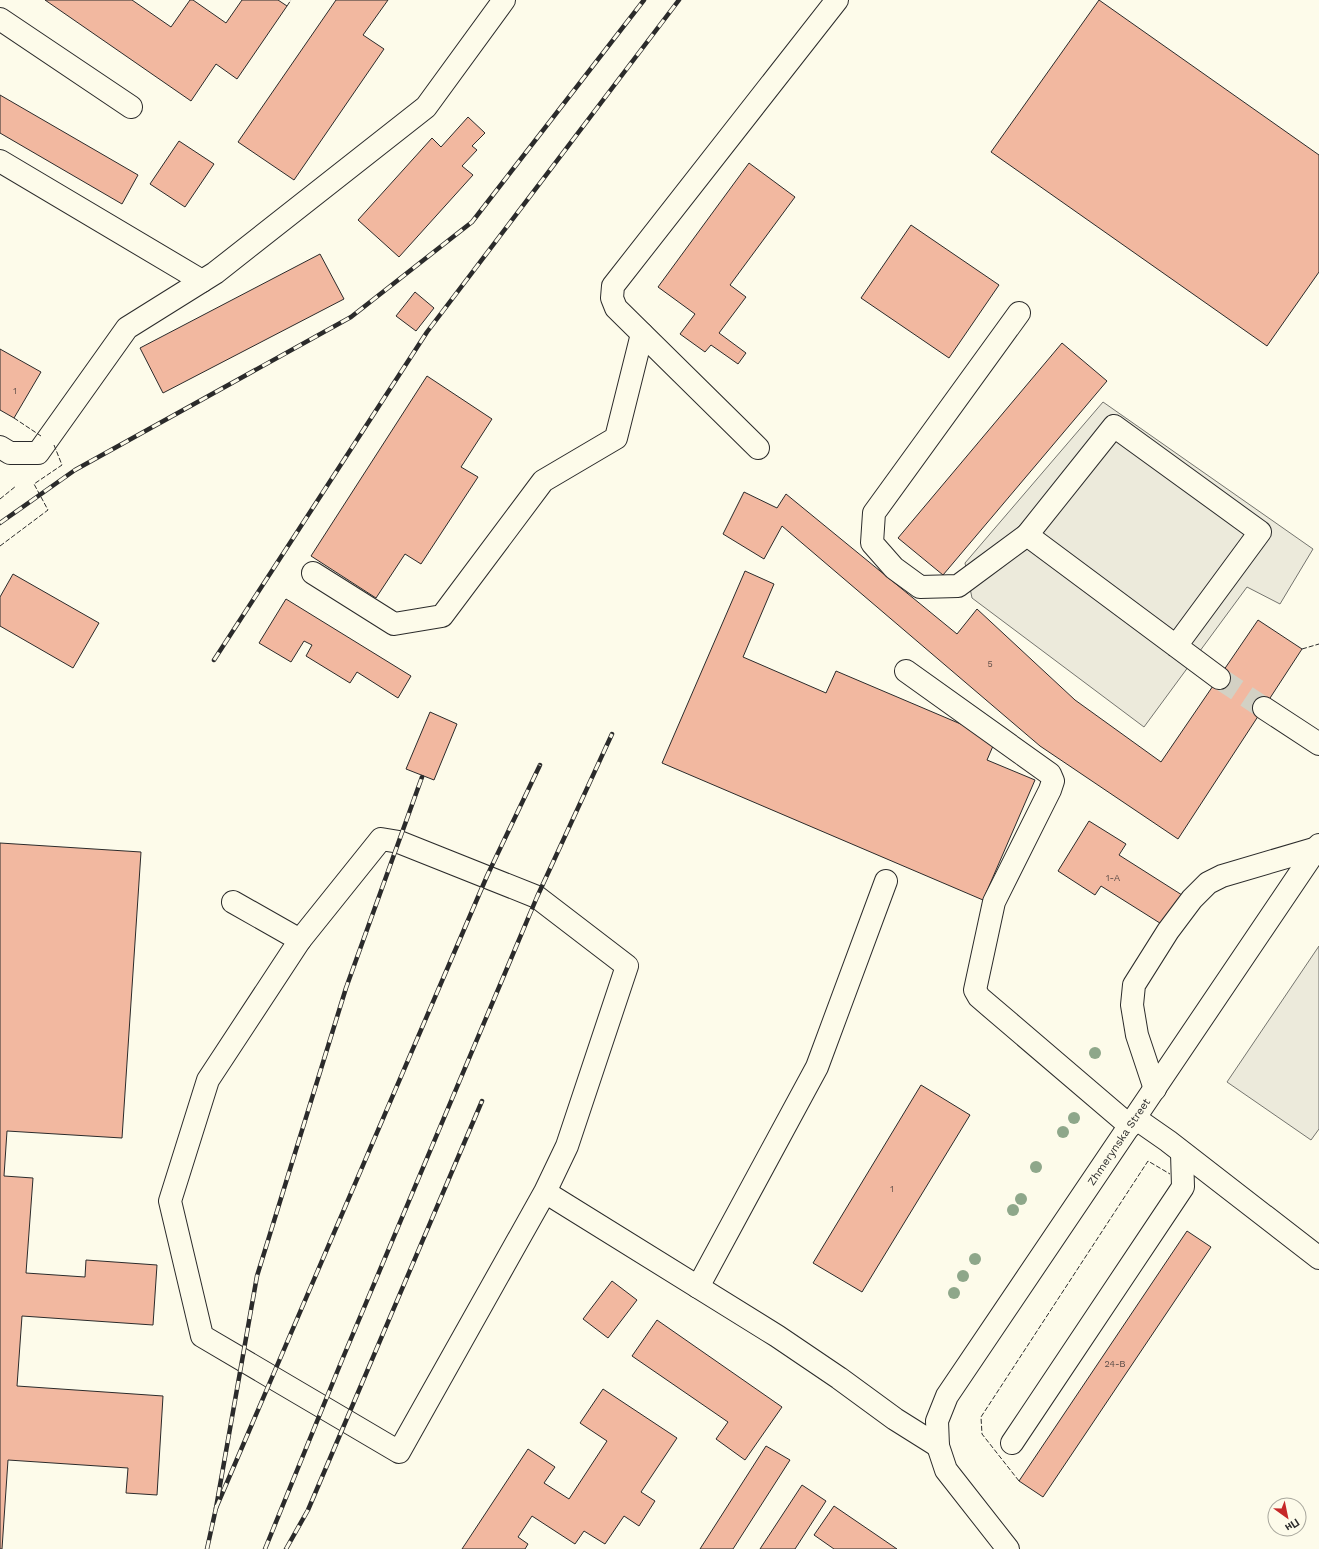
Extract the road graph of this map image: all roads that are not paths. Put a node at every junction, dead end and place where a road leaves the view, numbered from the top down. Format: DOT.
graph roads {
  1 [pos="504,0"];
  2 [pos="836,0"];
  3 [pos="0,18"];
  4 [pos="131,107"];
  5 [pos="0,162"];
  6 [pos="202,281"];
  7 [pos="1019,313"];
  8 [pos="642,334"];
  9 [pos="0,446"];
  10 [pos="758,448"];
  11 [pos="1027,535"];
  12 [pos="313,573"];
  13 [pos="1176,646"];
  14 [pos="906,671"];
  15 [pos="1219,678"];
  16 [pos="1264,708"];
  17 [pos="1319,744"];
  18 [pos="1318,847"];
  19 [pos="886,881"];
  20 [pos="233,902"];
  21 [pos="300,940"];
  22 [pos="1155,1089"];
  23 [pos="1132,1122"];
  24 [pos="1182,1153"];
  25 [pos="545,1192"];
  26 [pos="1319,1258"];
  27 [pos="698,1287"];
  28 [pos="1012,1443"];
  29 [pos="938,1446"];
  30 [pos="1008,1549"];
  1 -- 6 [label="main road"];
  2 -- 8 [label="main road"];
  3 -- 4 [label="main road"];
  5 -- 6 [label="main road"];
  6 -- 9 [label="main road"];
  7 -- 11 [label="main road"];
  8 -- 10 [label="main road"];
  8 -- 12 [label="main road"];
  11 -- 13 [label="main road"];
  11 -- 13 [label="main road"];
  13 -- 15 [label="main road"];
  14 -- 23 [label="main road"];
  16 -- 17 [label="main road"];
  18 -- 22 [label="main road, Zhmerynska Street"];
  18 -- 22 [label="main road"];
  19 -- 27 [label="main road"];
  20 -- 21 [label="main road"];
  21 -- 25 [label="main road"];
  21 -- 25 [label="main road"];
  22 -- 23 [label="main road, Zhmerynska Street"];
  23 -- 24 [label="main road"];
  23 -- 29 [label="main road, Zhmerynska Street"];
  24 -- 26 [label="main road"];
  24 -- 28 [label="main road"];
  25 -- 27 [label="main road"];
  27 -- 29 [label="main road"];
  29 -- 30 [label="main road, Zhmerynska Street"];
}
